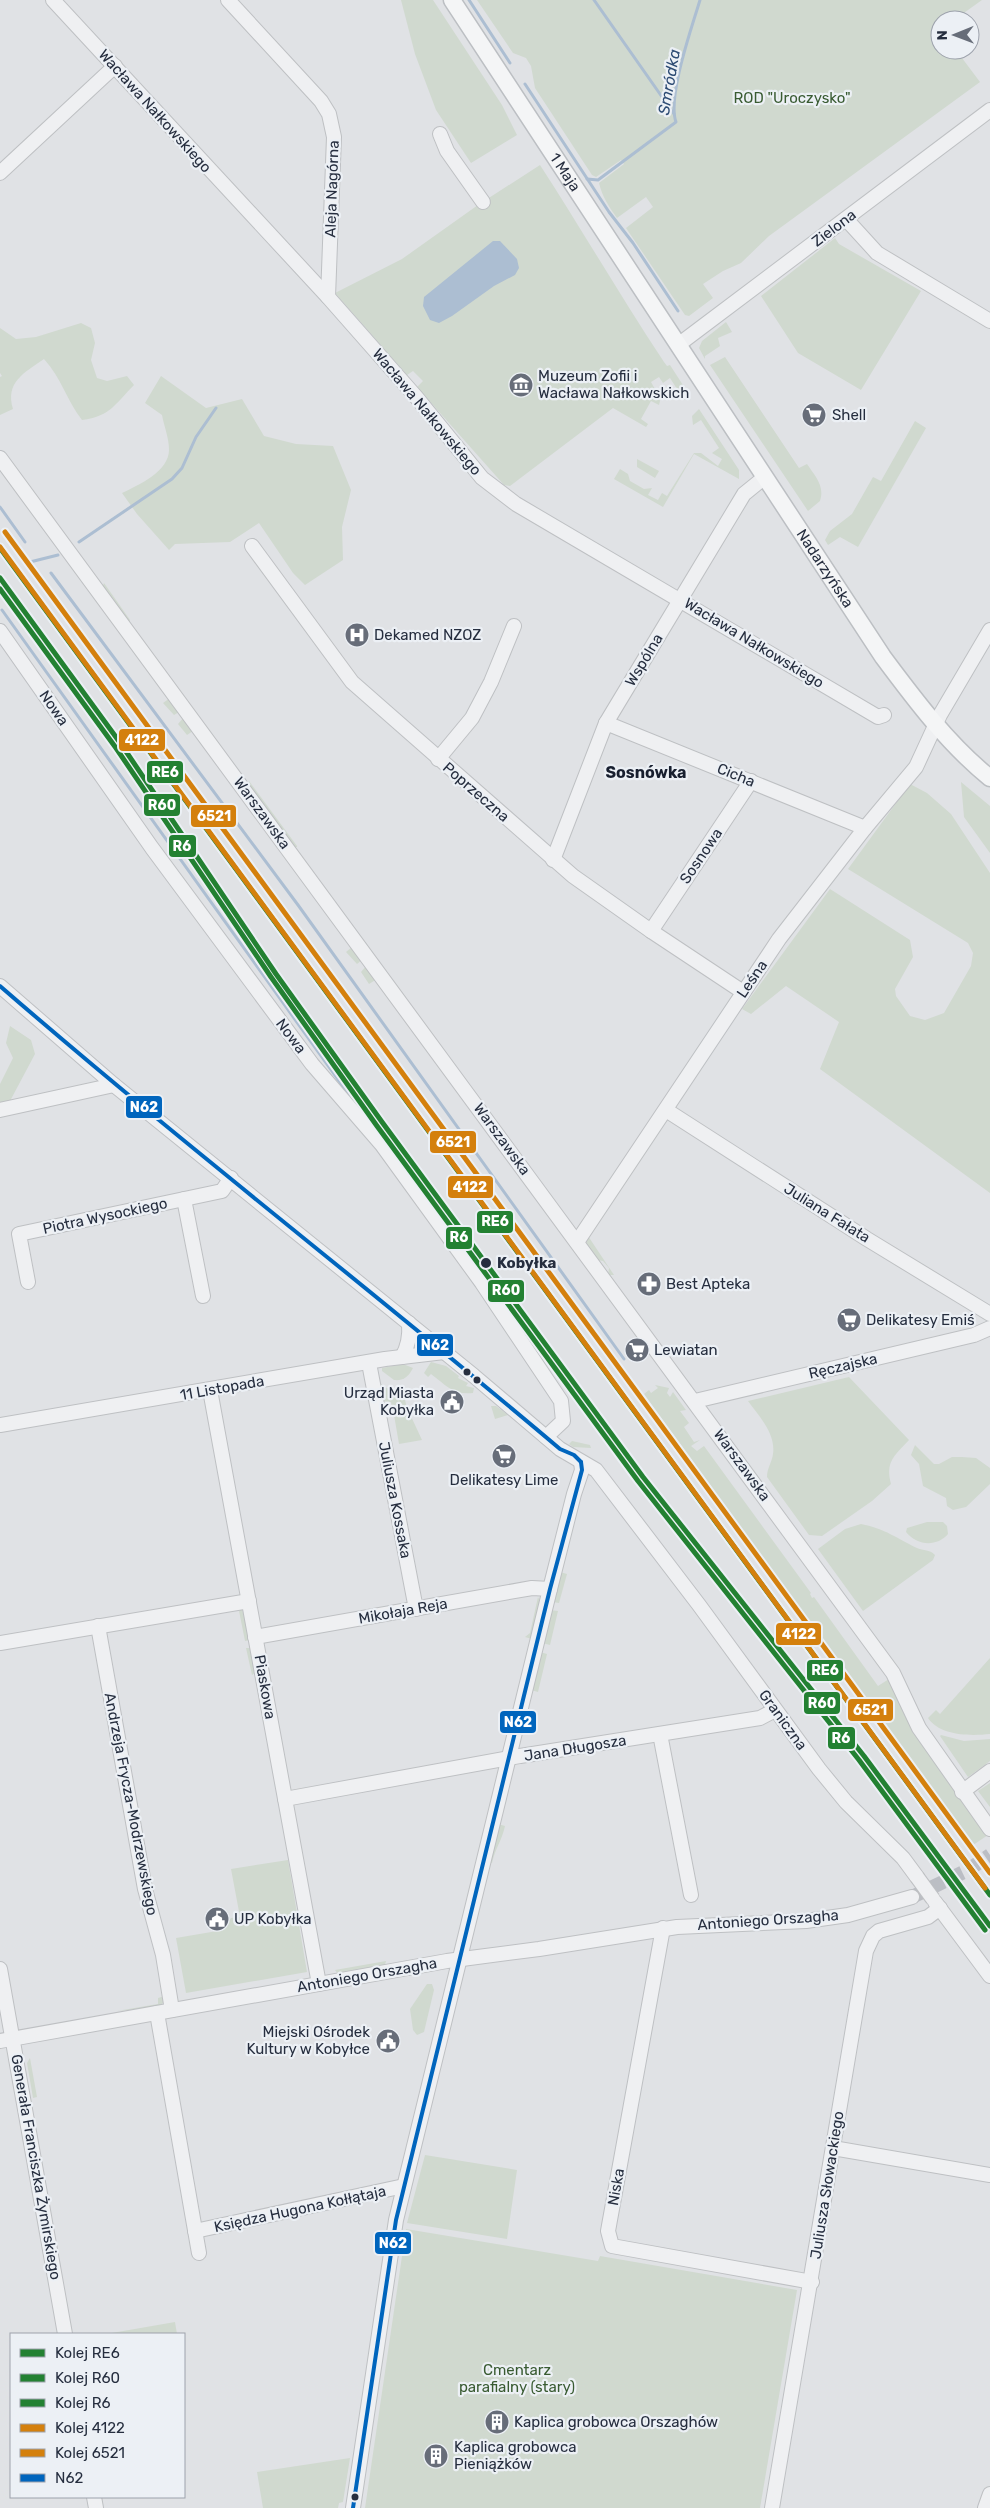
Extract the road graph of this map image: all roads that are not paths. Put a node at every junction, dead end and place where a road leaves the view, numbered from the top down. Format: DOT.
graph roads {
  1 [pos="53,0"];
  2 [pos="228,0"];
  3 [pos="452,0"];
  4 [pos="115,66"];
  5 [pos="990,110"];
  6 [pos="440,134"];
  7 [pos="0,173"];
  8 [pos="483,202"];
  9 [pos="846,219"];
  10 [pos="328,297"];
  11 [pos="990,321"];
  12 [pos="678,345"];
  13 [pos="0,458"];
  14 [pos="765,477"];
  15 [pos="252,546"];
  16 [pos="680,599"];
  17 [pos="514,626"];
  18 [pos="990,630"];
  19 [pos="0,631"];
  20 [pos="884,715"];
  21 [pos="606,722"];
  22 [pos="936,724"];
  23 [pos="438,759"];
  24 [pos="990,778"];
  25 [pos="751,781"];
  26 [pos="865,828"];
  27 [pos="553,860"];
  28 [pos="651,931"];
  29 [pos="0,986"];
  30 [pos="744,992"];
  31 [pos="114,1085"];
  32 [pos="0,1110"];
  33 [pos="666,1110"];
  34 [pos="231,1178"];
  35 [pos="184,1199"];
  36 [pos="577,1242"];
  37 [pos="28,1282"];
  38 [pos="202,1296"];
  39 [pos="990,1314"];
  40 [pos="409,1323"];
  41 [pos="990,1328"];
  42 [pos="444,1352"];
  43 [pos="402,1357"];
  44 [pos="369,1362"];
  45 [pos="210,1390"];
  46 [pos="695,1401"];
  47 [pos="0,1425"];
  48 [pos="546,1437"];
  49 [pos="581,1462"];
  50 [pos="550,1588"];
  51 [pos="249,1600"];
  52 [pos="416,1609"];
  53 [pos="98,1626"];
  54 [pos="255,1637"];
  55 [pos="0,1643"];
  56 [pos="775,1710"];
  57 [pos="660,1734"];
  58 [pos="508,1759"];
  59 [pos="990,1771"];
  60 [pos="962,1792"];
  61 [pos="285,1799"];
  62 [pos="990,1829"];
  63 [pos="691,1895"];
  64 [pos="912,1897"];
  65 [pos="936,1903"];
  66 [pos="664,1928"];
  67 [pos="460,1959"];
  68 [pos="0,1969"];
  69 [pos="990,1976"];
  70 [pos="319,1984"];
  71 [pos="172,2010"];
  72 [pos="157,2013"];
  73 [pos="6,2040"];
  74 [pos="833,2148"];
  75 [pos="990,2175"];
  76 [pos="404,2186"];
  77 [pos="195,2231"];
  78 [pos="199,2253"];
  79 [pos="812,2282"];
  80 [pos="66,2333"];
  81 [pos="990,2494"];
  82 [pos="353,2508"];
  83 [pos="772,2508"];
  84 [pos="985,2508"];
  1 -- 4 [label="street, Wacława Nałkowskiego"];
  2 -- 10 [label="street, Aleja Nagórna"];
  3 -- 12 [label="main road, 1 Maja"];
  4 -- 7 [label="street"];
  4 -- 10 [label="street, Wacława Nałkowskiego"];
  5 -- 9 [label="street, Zielona"];
  6 -- 8 [label="street"];
  9 -- 11 [label="street"];
  9 -- 12 [label="street, Zielona"];
  10 -- 16 [label="street, Wacława Nałkowskiego"];
  12 -- 14 [label="main road, Nadarzyńska"];
  13 -- 36 [label="street, Warszawska"];
  14 -- 16 [label="street, Wspólna"];
  14 -- 22 [label="main road, Nadarzyńska"];
  15 -- 23 [label="street, Poprzeczna"];
  16 -- 20 [label="street, Wacława Nałkowskiego"];
  16 -- 21 [label="street, Wspólna"];
  17 -- 23 [label="street"];
  18 -- 22 [label="street, Leśna"];
  19 -- 48 [label="street, Nowa"];
  21 -- 25 [label="street, Cicha"];
  21 -- 27 [label="street, Wspólna"];
  22 -- 24 [label="main road, Nadarzyńska"];
  22 -- 26 [label="street, Leśna"];
  23 -- 27 [label="street, Poprzeczna"];
  25 -- 26 [label="street, Cicha"];
  25 -- 28 [label="street, Sosnowa"];
  26 -- 30 [label="street, Leśna"];
  27 -- 28 [label="street, Poprzeczna"];
  28 -- 30 [label="street, Poprzeczna"];
  29 -- 31 [label="street, Graniczna"];
  30 -- 33 [label="street, Leśna"];
  31 -- 32 [label="street"];
  31 -- 34 [label="street, Graniczna"];
  33 -- 36 [label="street, Leśna"];
  33 -- 39 [label="street, Juliana Fałata"];
  34 -- 35 [label="street, Piotra Wysockiego"];
  34 -- 40 [label="street, Graniczna"];
  35 -- 37 [label="street, Piotra Wysockiego"];
  35 -- 38 [label="street"];
  36 -- 46 [label="street, Warszawska"];
  40 -- 42 [label="street, Graniczna"];
  40 -- 43 [label="street"];
  41 -- 46 [label="street, Ręczajska"];
  42 -- 43 [label="street, 11 Listopada"];
  42 -- 48 [label="street, Graniczna"];
  43 -- 44 [label="street, 11 Listopada"];
  44 -- 45 [label="street, 11 Listopada"];
  44 -- 52 [label="street, Juliusza Kossaka"];
  45 -- 47 [label="street, 11 Listopada"];
  45 -- 51 [label="street, Piaskowa"];
  46 -- 60 [label="street, Warszawska"];
  48 -- 49 [label="street, Graniczna"];
  49 -- 50 [label="street"];
  49 -- 56 [label="street, Graniczna"];
  50 -- 52 [label="street, Mikołaja Reja"];
  50 -- 58 [label="street"];
  51 -- 53 [label="street"];
  51 -- 54 [label="street, Piaskowa"];
  52 -- 54 [label="street, Mikołaja Reja"];
  53 -- 55 [label="street"];
  53 -- 71 [label="street, Andrzeja Frycza-Modrzewskiego"];
  54 -- 61 [label="street, Piaskowa"];
  56 -- 57 [label="street, Jana Długosza"];
  56 -- 65 [label="street, Graniczna, bridge"];
  57 -- 58 [label="street, Jana Długosza"];
  57 -- 63 [label="street"];
  58 -- 61 [label="street, Jana Długosza"];
  58 -- 67 [label="street"];
  59 -- 60 [label="street"];
  60 -- 62 [label="street, Warszawska"];
  61 -- 70 [label="street, Piaskowa"];
  64 -- 66 [label="street, Antoniego Orszagha"];
  65 -- 69 [label="street, Graniczna"];
  65 -- 74 [label="street, Juliusza Słowackiego"];
  66 -- 67 [label="street, Antoniego Orszagha"];
  66 -- 79 [label="street, Niska"];
  67 -- 70 [label="street, Antoniego Orszagha"];
  67 -- 76 [label="street"];
  68 -- 73 [label="street, Generała Franciszka Żymirskiego"];
  70 -- 71 [label="street, Antoniego Orszagha"];
  71 -- 72 [label="street, Antoniego Orszagha"];
  72 -- 73 [label="street, Antoniego Orszagha"];
  72 -- 77 [label="street"];
  73 -- 80 [label="street, Generała Franciszka Żymirskiego"];
  74 -- 75 [label="street"];
  74 -- 79 [label="street, Juliusza Słowackiego"];
  76 -- 77 [label="street, Księdza Hugona Kołłątaja"];
  76 -- 82 [label="street"];
  77 -- 78 [label="street"];
  79 -- 83 [label="street, Juliusza Słowackiego"];
  81 -- 84 [label="street"];
}
